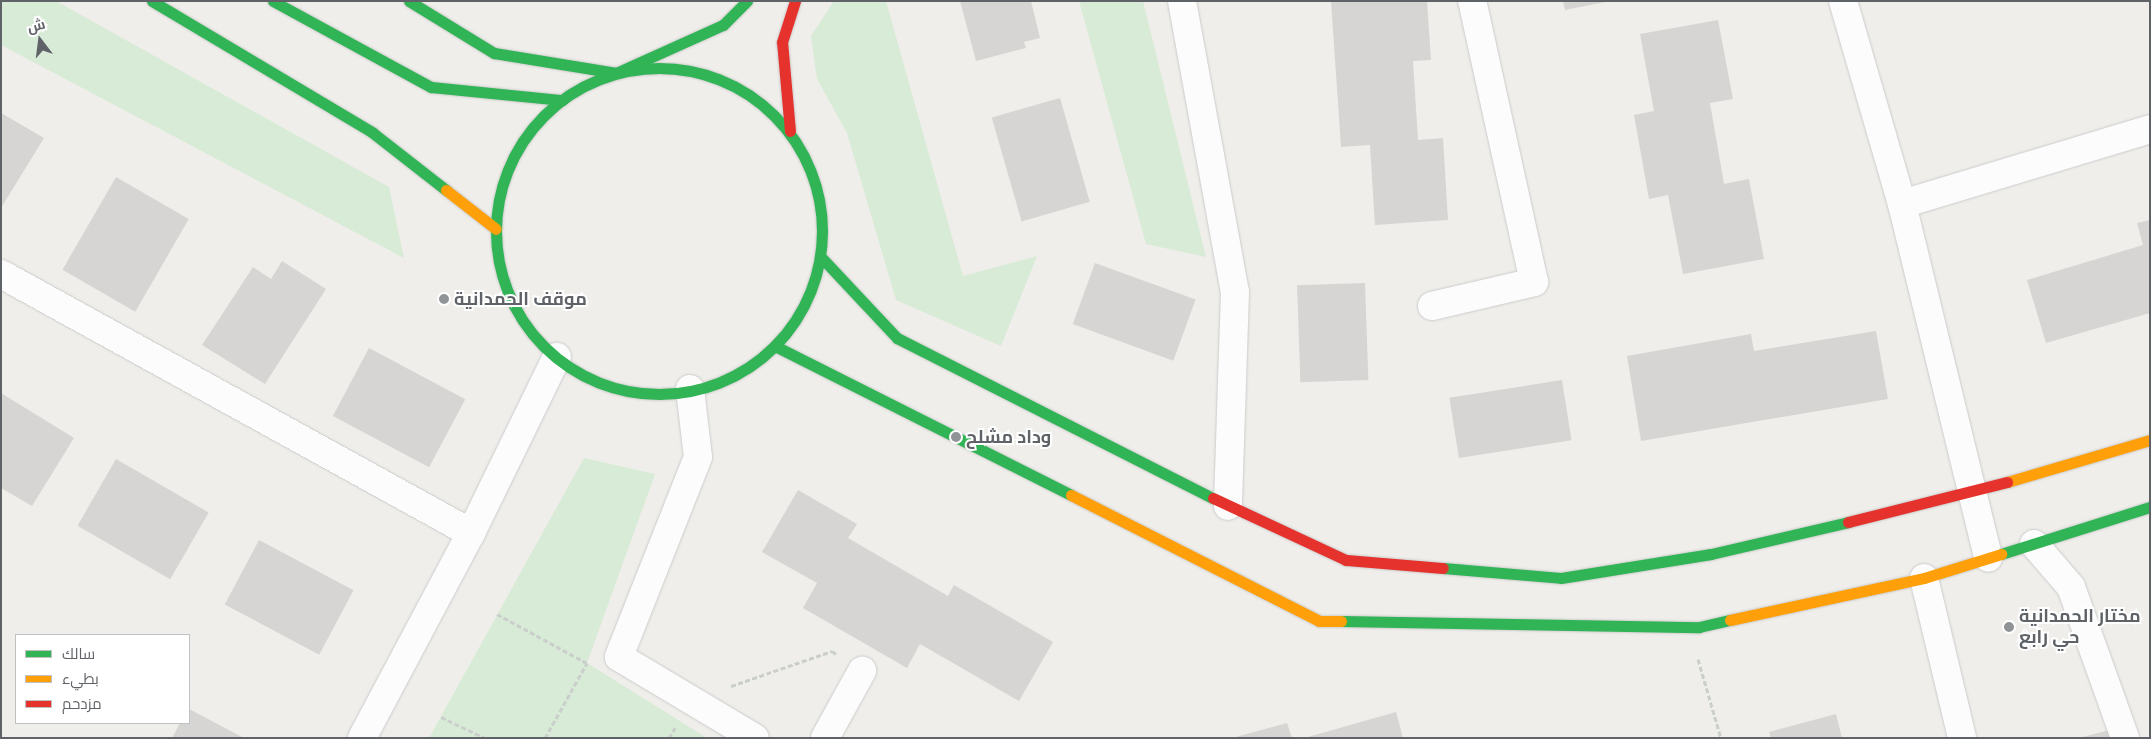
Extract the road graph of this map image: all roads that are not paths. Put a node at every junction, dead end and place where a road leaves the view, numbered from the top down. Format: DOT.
graph roads {
  1 [pos="152,1"];
  2 [pos="272,1"];
  3 [pos="409,1"];
  4 [pos="746,1"];
  5 [pos="795,1"];
  6 [pos="1182,1"];
  7 [pos="1472,1"];
  8 [pos="1843,1"];
  9 [pos="616,73"];
  10 [pos="562,100"];
  11 [pos="2150,129"];
  12 [pos="790,131"];
  13 [pos="1902,204"];
  14 [pos="496,229"];
  15 [pos="821,257"];
  16 [pos="1,274"];
  17 [pos="1432,306"];
  18 [pos="775,346"];
  19 [pos="557,358"];
  20 [pos="690,389"];
  21 [pos="2150,440"];
  22 [pos="1970,494"];
  23 [pos="1228,506"];
  24 [pos="2150,507"];
  25 [pos="471,533"];
  26 [pos="2034,544"];
  27 [pos="1988,558"];
  28 [pos="1924,578"];
  29 [pos="862,671"];
  30 [pos="362,738"];
  31 [pos="756,738"];
  32 [pos="825,738"];
  33 [pos="1962,738"];
  34 [pos="2125,738"];
  1 -- 14 [label="main road"];
  2 -- 10 [label="main road"];
  3 -- 9 [label="main road"];
  4 -- 9 [label="main road"];
  5 -- 12 [label="main road"];
  6 -- 23 [label="street"];
  7 -- 17 [label="street"];
  8 -- 13 [label="street"];
  9 -- 10 [label="main road"];
  9 -- 12 [label="main road"];
  10 -- 14 [label="main road"];
  11 -- 13 [label="street"];
  12 -- 15 [label="main road"];
  13 -- 22 [label="street"];
  14 -- 19 [label="main road"];
  15 -- 18 [label="main road"];
  15 -- 23 [label="main road"];
  16 -- 25 [label="street"];
  18 -- 20 [label="main road"];
  18 -- 28 [label="main road"];
  19 -- 20 [label="main road"];
  19 -- 25 [label="street"];
  20 -- 31 [label="street"];
  21 -- 22 [label="main road"];
  22 -- 23 [label="main road"];
  22 -- 27 [label="street"];
  24 -- 26 [label="main road"];
  25 -- 30 [label="street"];
  26 -- 27 [label="main road"];
  26 -- 34 [label="street"];
  27 -- 28 [label="main road"];
  28 -- 33 [label="street"];
  29 -- 32 [label="street"];
}
